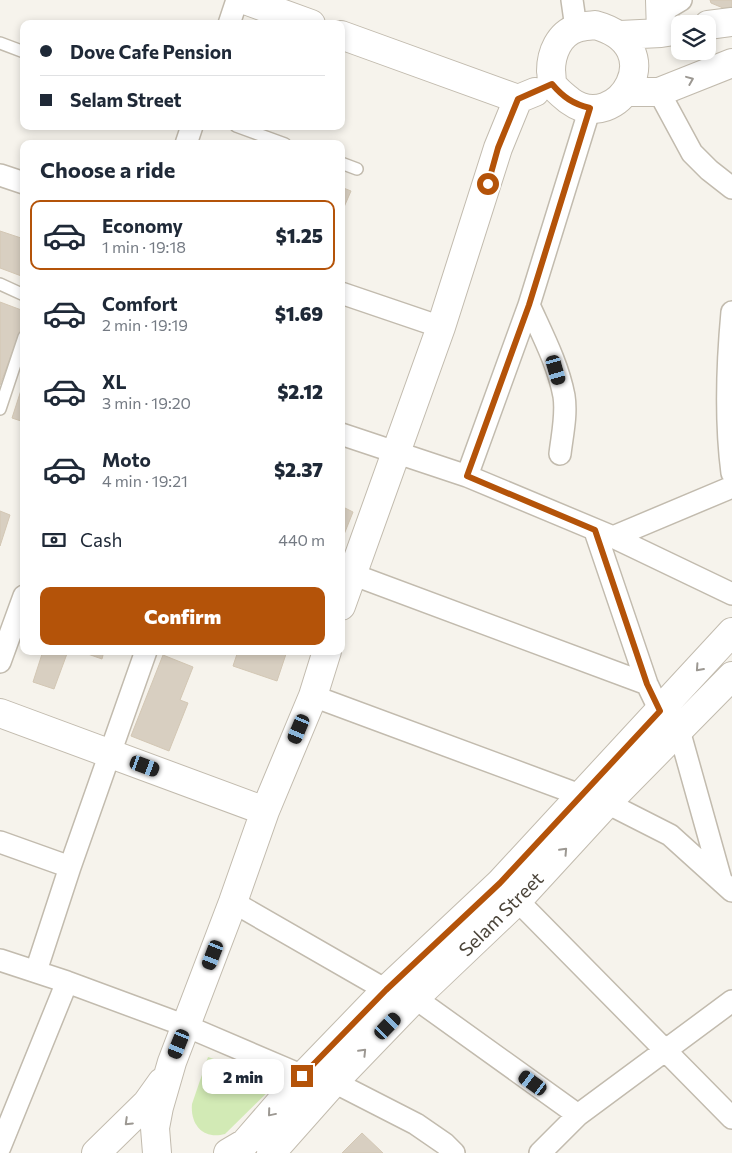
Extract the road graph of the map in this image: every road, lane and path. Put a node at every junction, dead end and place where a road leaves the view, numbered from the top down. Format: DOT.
graph roads {
  1 [pos="237,0"];
  2 [pos="245,0"];
  3 [pos="572,0"];
  4 [pos="669,15"];
  5 [pos="230,20"];
  6 [pos="300,20"];
  7 [pos="732,22"];
  8 [pos="716,24"];
  9 [pos="576,28"];
  10 [pos="620,35"];
  11 [pos="345,36"];
  12 [pos="0,44"];
  13 [pos="20,51"];
  14 [pos="732,63"];
  15 [pos="552,84"];
  16 [pos="626,92"];
  17 [pos="659,92"];
  18 [pos="518,99"];
  19 [pos="590,108"];
  20 [pos="247,130"];
  21 [pos="274,140"];
  22 [pos="345,164"];
  23 [pos="357,169"];
  24 [pos="0,175"];
  25 [pos="20,182"];
  26 [pos="732,188"];
  27 [pos="0,284"];
  28 [pos="20,293"];
  29 [pos="345,294"];
  30 [pos="529,305"];
  31 [pos="732,312"];
  32 [pos="441,327"];
  33 [pos="20,349"];
  34 [pos="0,409"];
  35 [pos="345,435"];
  36 [pos="396,453"];
  37 [pos="560,454"];
  38 [pos="732,473"];
  39 [pos="467,476"];
  40 [pos="732,487"];
  41 [pos="604,534"];
  42 [pos="346,572"];
  43 [pos="732,594"];
  44 [pos="20,607"];
  45 [pos="732,632"];
  46 [pos="145,655"];
  47 [pos="326,655"];
  48 [pos="0,662"];
  49 [pos="732,676"];
  50 [pos="647,684"];
  51 [pos="313,696"];
  52 [pos="660,711"];
  53 [pos="0,713"];
  54 [pos="679,730"];
  55 [pos="110,754"];
  56 [pos="580,795"];
  57 [pos="607,803"];
  58 [pos="265,811"];
  59 [pos="0,842"];
  60 [pos="70,867"];
  61 [pos="727,886"];
  62 [pos="509,892"];
  63 [pos="233,902"];
  64 [pos="0,960"];
  65 [pos="36,971"];
  66 [pos="67,982"];
  67 [pos="386,990"];
  68 [pos="415,998"];
  69 [pos="732,1001"];
  70 [pos="186,1026"];
  71 [pos="666,1051"];
  72 [pos="170,1071"];
  73 [pos="302,1076"];
  74 [pos="334,1082"];
  75 [pos="578,1115"];
  76 [pos="732,1118"];
  77 [pos="0,1148"];
  78 [pos="13,1153"];
  79 [pos="96,1153"];
  80 [pos="157,1153"];
  81 [pos="228,1153"];
  82 [pos="271,1153"];
  83 [pos="454,1153"];
  84 [pos="540,1153"];
  1 -- 5 [label="street"];
  2 -- 6 [label="street"];
  3 -- 9 [label="street"];
  4 -- 10 [label="street"];
  7 -- 8 [label="street"];
  9 -- 10 [label="street"];
  9 -- 15 [label="street"];
  10 -- 16 [label="street"];
  11 -- 18 [label="street"];
  12 -- 13 [label="lane"];
  17 -- 14 [label="street, one-way"];
  15 -- 18 [label="street"];
  15 -- 19 [label="street"];
  16 -- 17 [label="street"];
  16 -- 19 [label="street"];
  17 -- 26 [label="street"];
  18 -- 32 [label="street"];
  19 -- 30 [label="street"];
  20 -- 21 [label="lane"];
  22 -- 23 [label="lane"];
  24 -- 25 [label="street"];
  27 -- 28 [label="lane"];
  29 -- 32 [label="street"];
  30 -- 37 [label="street"];
  30 -- 39 [label="street"];
  31 -- 38 [label="street"];
  32 -- 36 [label="street"];
  33 -- 34 [label="lane"];
  35 -- 36 [label="street"];
  36 -- 39 [label="street"];
  36 -- 42 [label="street"];
  39 -- 41 [label="street"];
  40 -- 41 [label="street"];
  41 -- 43 [label="street"];
  41 -- 50 [label="street"];
  42 -- 50 [label="street"];
  44 -- 48 [label="street"];
  45 -- 52 [label="street, Selam Street, one-way"];
  46 -- 55 [label="street"];
  47 -- 51 [label="street"];
  49 -- 54 [label="street, Selam Street"];
  50 -- 52 [label="street"];
  51 -- 56 [label="street"];
  51 -- 58 [label="street"];
  52 -- 54 [label="street"];
  52 -- 56 [label="street, Selam Street"];
  53 -- 55 [label="street"];
  54 -- 57 [label="street, Selam Street"];
  54 -- 61 [label="street"];
  55 -- 58 [label="street"];
  55 -- 60 [label="street"];
  56 -- 57 [label="street"];
  56 -- 62 [label="street, Selam Street"];
  57 -- 61 [label="street"];
  62 -- 57 [label="street, Selam Street, one-way"];
  58 -- 63 [label="street"];
  59 -- 60 [label="street"];
  60 -- 65 [label="street"];
  62 -- 67 [label="street, Selam Street"];
  62 -- 68 [label="street, Selam Street"];
  62 -- 71 [label="street"];
  63 -- 67 [label="street"];
  63 -- 70 [label="street"];
  64 -- 65 [label="street"];
  65 -- 66 [label="street"];
  66 -- 70 [label="street"];
  66 -- 77 [label="street"];
  67 -- 68 [label="street"];
  67 -- 73 [label="street, Selam Street"];
  74 -- 68 [label="street, Selam Street, one-way"];
  68 -- 75 [label="street"];
  69 -- 71 [label="street"];
  70 -- 72 [label="street"];
  70 -- 73 [label="street"];
  71 -- 75 [label="street"];
  71 -- 76 [label="street"];
  72 -- 79 [label="street, one-way"];
  72 -- 80 [label="street"];
  73 -- 74 [label="street"];
  73 -- 81 [label="street, Selam Street, one-way"];
  74 -- 82 [label="street, Selam Street"];
  74 -- 83 [label="street"];
  75 -- 84 [label="street"];
  77 -- 78 [label="street"];
}
